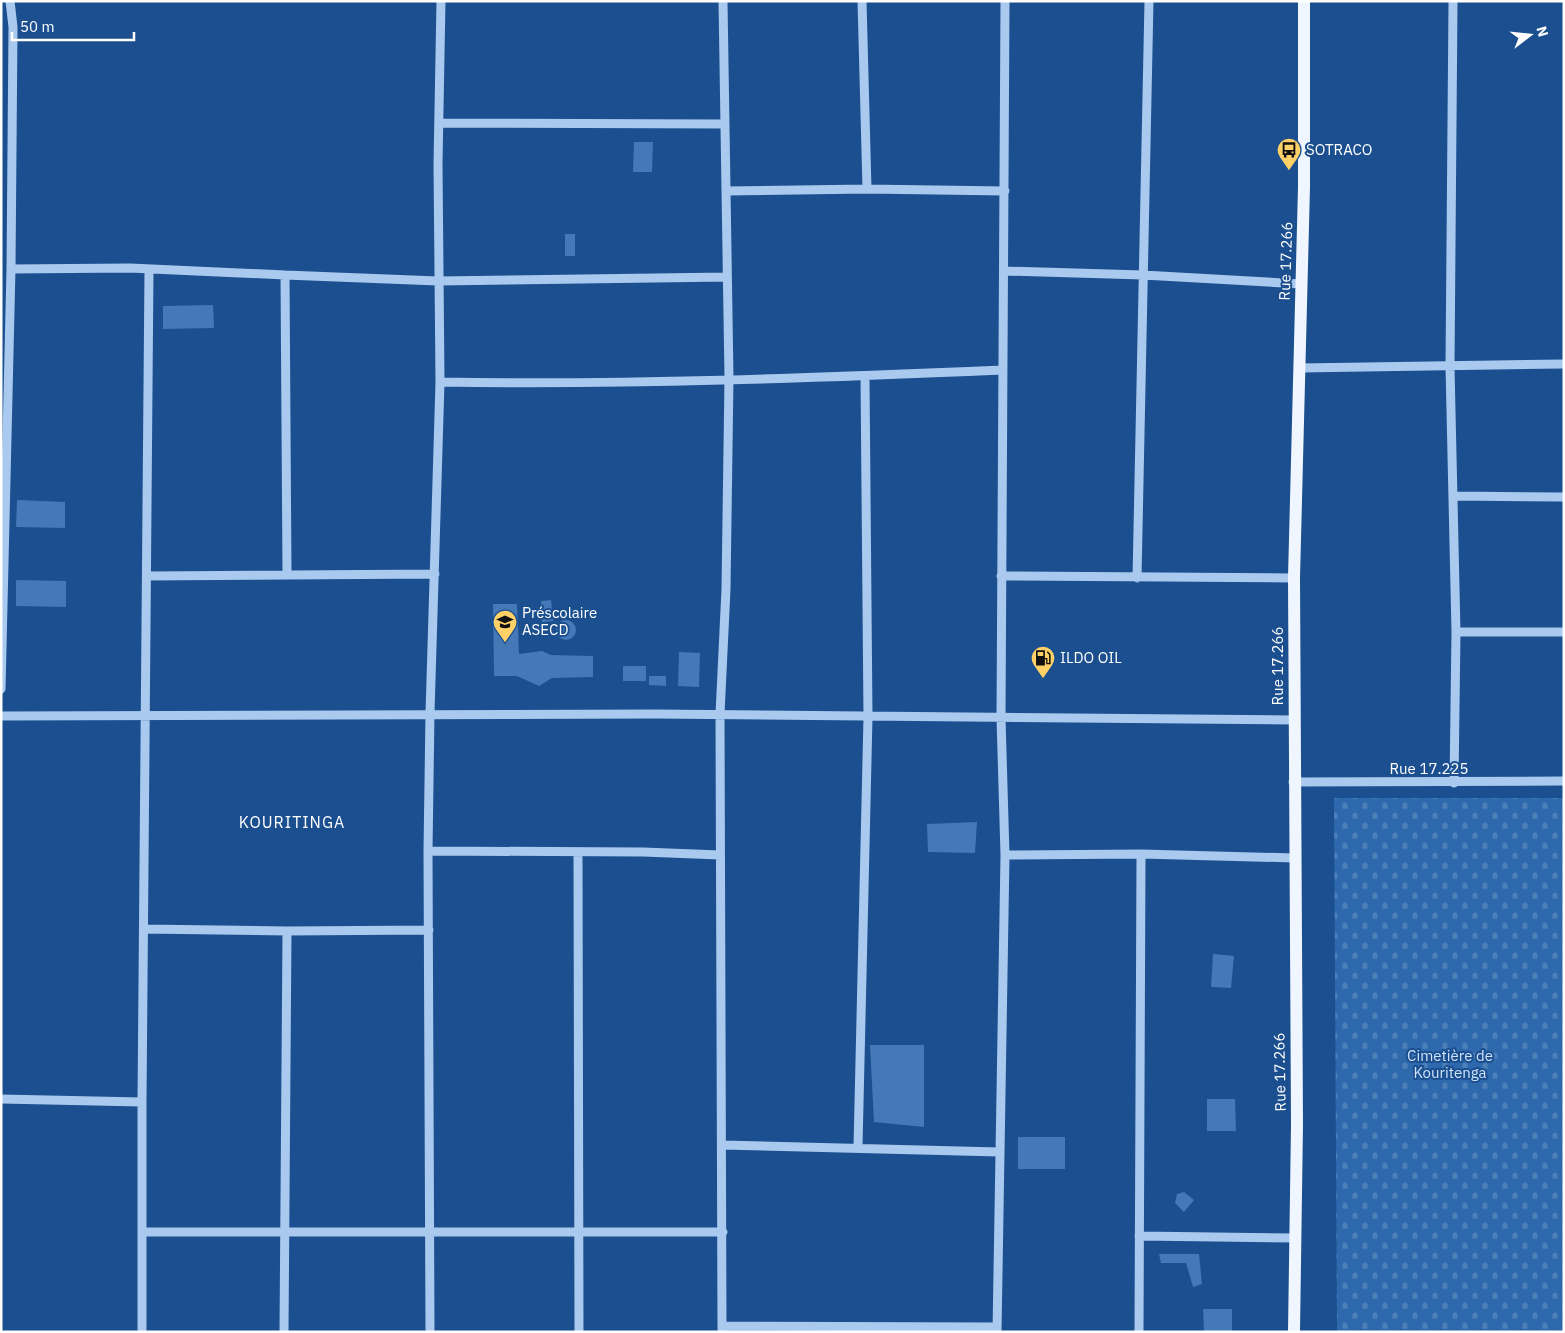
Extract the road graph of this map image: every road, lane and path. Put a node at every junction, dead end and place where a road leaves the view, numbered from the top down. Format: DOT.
graph roads {
  1 [pos="10,1"];
  2 [pos="441,1"];
  3 [pos="723,1"];
  4 [pos="862,1"];
  5 [pos="1005,1"];
  6 [pos="1149,1"];
  7 [pos="1304,1"];
  8 [pos="1454,1"];
  9 [pos="439,123"];
  10 [pos="725,124"];
  11 [pos="867,189"];
  12 [pos="726,190"];
  13 [pos="1005,191"];
  14 [pos="11,269"];
  15 [pos="148,269"];
  16 [pos="1004,270"];
  17 [pos="285,275"];
  18 [pos="1143,275"];
  19 [pos="727,277"];
  20 [pos="438,281"];
  21 [pos="1301,284"];
  22 [pos="5,285"];
  23 [pos="1564,364"];
  24 [pos="1450,367"];
  25 [pos="1300,368"];
  26 [pos="1003,370"];
  27 [pos="865,377"];
  28 [pos="729,378"];
  29 [pos="440,382"];
  30 [pos="1454,496"];
  31 [pos="1564,497"];
  32 [pos="287,574"];
  33 [pos="435,574"];
  34 [pos="147,576"];
  35 [pos="1001,576"];
  36 [pos="1137,578"];
  37 [pos="1294,578"];
  38 [pos="1456,632"];
  39 [pos="1564,632"];
  40 [pos="1,689"];
  41 [pos="430,713"];
  42 [pos="720,714"];
  43 [pos="1,716"];
  44 [pos="144,717"];
  45 [pos="868,717"];
  46 [pos="1001,718"];
  47 [pos="1294,720"];
  48 [pos="1564,781"];
  49 [pos="1293,782"];
  50 [pos="1454,783"];
  51 [pos="428,851"];
  52 [pos="578,852"];
  53 [pos="1141,854"];
  54 [pos="720,855"];
  55 [pos="1005,855"];
  56 [pos="1294,858"];
  57 [pos="144,929"];
  58 [pos="429,930"];
  59 [pos="287,932"];
  60 [pos="1,1099"];
  61 [pos="142,1102"];
  62 [pos="722,1145"];
  63 [pos="858,1147"];
  64 [pos="999,1152"];
  65 [pos="143,1232"];
  66 [pos="723,1232"];
  67 [pos="285,1233"];
  68 [pos="579,1233"];
  69 [pos="431,1234"];
  70 [pos="1139,1236"];
  71 [pos="1295,1238"];
  72 [pos="722,1329"];
  73 [pos="996,1329"];
  74 [pos="859,1330"];
  75 [pos="142,1332"];
  76 [pos="284,1332"];
  77 [pos="430,1332"];
  78 [pos="579,1332"];
  79 [pos="1139,1332"];
  80 [pos="1294,1332"];
  1 -- 14 [label="street"];
  2 -- 9 [label="street"];
  3 -- 10 [label="street"];
  4 -- 11 [label="street"];
  5 -- 13 [label="street"];
  6 -- 18 [label="street"];
  7 -- 21 [label="main road, Rue 17.266"];
  8 -- 24 [label="street"];
  9 -- 10 [label="street"];
  9 -- 20 [label="street"];
  10 -- 12 [label="street"];
  11 -- 12 [label="street"];
  11 -- 13 [label="street"];
  12 -- 19 [label="street"];
  13 -- 16 [label="street"];
  14 -- 15 [label="street"];
  14 -- 22 [label="street"];
  15 -- 17 [label="street"];
  15 -- 34 [label="street"];
  16 -- 18 [label="street"];
  16 -- 26 [label="street"];
  17 -- 20 [label="street"];
  17 -- 32 [label="street"];
  18 -- 21 [label="street"];
  18 -- 36 [label="street"];
  19 -- 20 [label="street"];
  19 -- 28 [label="street"];
  20 -- 29 [label="street"];
  21 -- 25 [label="main road, Rue 17.266"];
  22 -- 40 [label="street"];
  23 -- 24 [label="street"];
  24 -- 25 [label="street"];
  24 -- 30 [label="street"];
  25 -- 37 [label="main road, Rue 17.266"];
  26 -- 27 [label="street"];
  26 -- 35 [label="street"];
  27 -- 28 [label="street"];
  27 -- 45 [label="street"];
  28 -- 29 [label="street"];
  28 -- 42 [label="street"];
  29 -- 33 [label="street"];
  30 -- 31 [label="street"];
  30 -- 38 [label="street"];
  32 -- 33 [label="street"];
  32 -- 34 [label="street"];
  33 -- 41 [label="street"];
  34 -- 44 [label="street"];
  35 -- 36 [label="street"];
  35 -- 46 [label="street"];
  36 -- 37 [label="street"];
  37 -- 47 [label="main road, Rue 17.266"];
  38 -- 39 [label="street"];
  38 -- 50 [label="street"];
  41 -- 42 [label="street"];
  41 -- 44 [label="street"];
  41 -- 51 [label="street"];
  42 -- 45 [label="street"];
  42 -- 54 [label="street"];
  43 -- 44 [label="street"];
  44 -- 57 [label="street"];
  45 -- 46 [label="street"];
  45 -- 63 [label="street"];
  46 -- 47 [label="street"];
  46 -- 55 [label="street"];
  47 -- 49 [label="main road, Rue 17.266"];
  48 -- 50 [label="street, Rue 17.225"];
  49 -- 50 [label="street, Rue 17.225"];
  49 -- 56 [label="main road, Rue 17.266"];
  51 -- 52 [label="street"];
  51 -- 58 [label="street"];
  52 -- 54 [label="street"];
  52 -- 68 [label="street"];
  53 -- 55 [label="street"];
  53 -- 56 [label="street"];
  53 -- 70 [label="street"];
  54 -- 62 [label="street"];
  55 -- 64 [label="street"];
  56 -- 71 [label="main road, Rue 17.266"];
  57 -- 59 [label="street"];
  57 -- 61 [label="street"];
  58 -- 59 [label="street"];
  58 -- 69 [label="street"];
  59 -- 67 [label="street"];
  60 -- 61 [label="street"];
  61 -- 65 [label="street"];
  62 -- 63 [label="street"];
  62 -- 66 [label="street"];
  63 -- 64 [label="street"];
  64 -- 73 [label="street"];
  65 -- 67 [label="street"];
  65 -- 75 [label="street"];
  66 -- 68 [label="street"];
  66 -- 72 [label="street"];
  67 -- 69 [label="street"];
  67 -- 76 [label="street"];
  68 -- 69 [label="street"];
  68 -- 78 [label="street"];
  69 -- 77 [label="street"];
  70 -- 71 [label="street"];
  70 -- 79 [label="street"];
  71 -- 80 [label="main road, Rue 17.266"];
  72 -- 74 [label="street"];
  73 -- 74 [label="street"];
}
